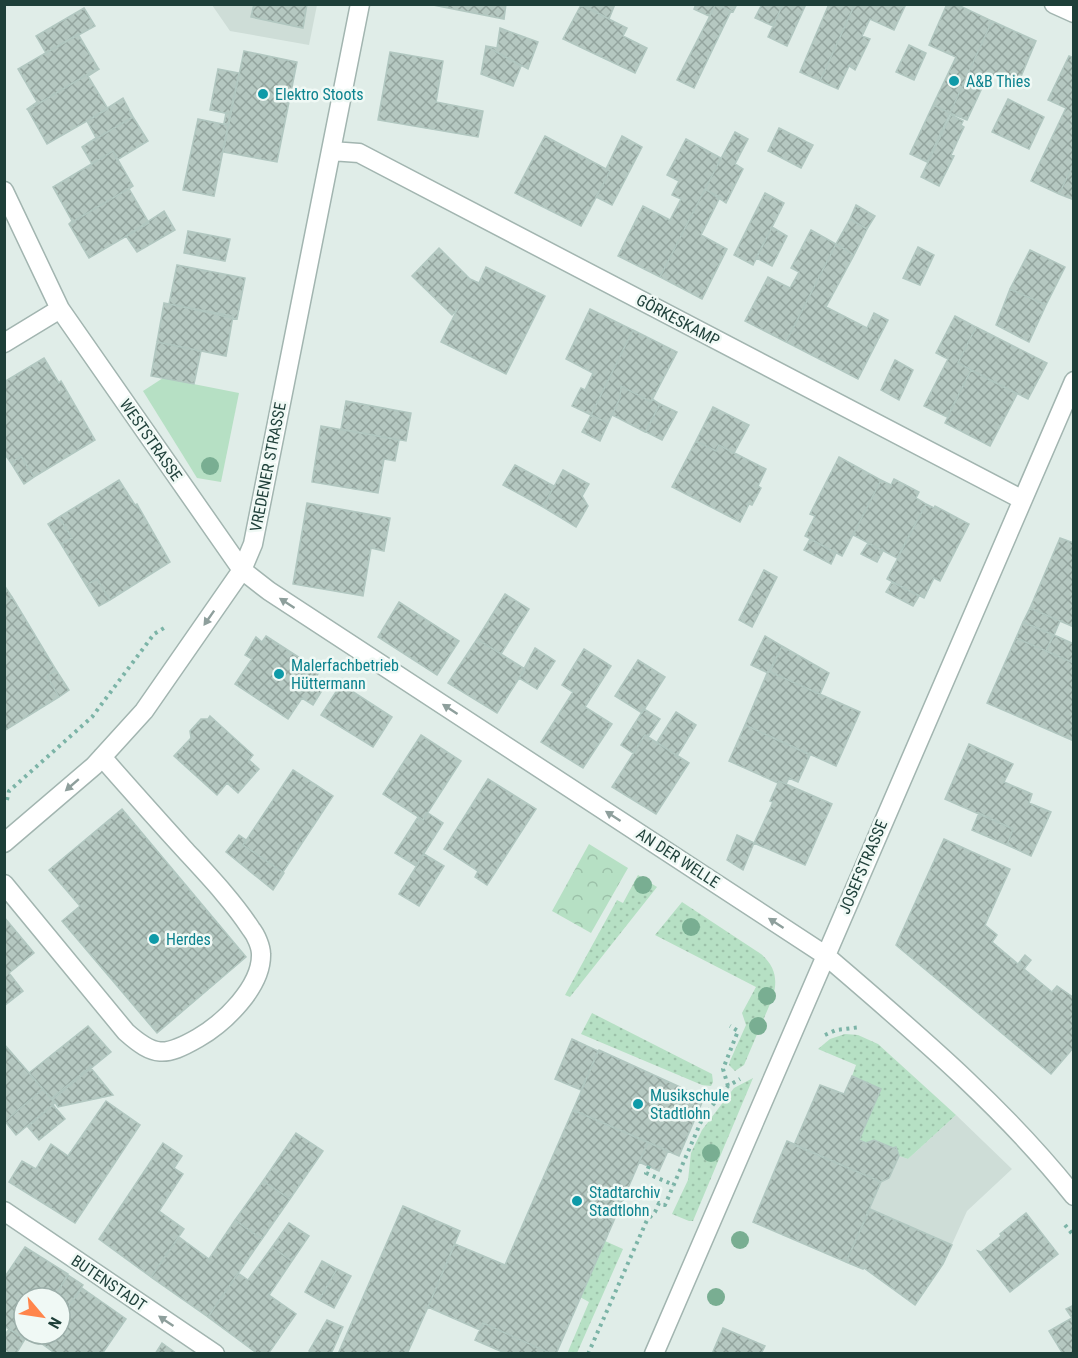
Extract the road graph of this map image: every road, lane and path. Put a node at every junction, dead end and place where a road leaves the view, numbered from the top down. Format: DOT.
graph roads {
  1 [pos="360,4"];
  2 [pos="1054,4"];
  3 [pos="1074,13"];
  4 [pos="332,151"];
  5 [pos="4,191"];
  6 [pos="60,309"];
  7 [pos="4,343"];
  8 [pos="1074,381"];
  9 [pos="1021,499"];
  10 [pos="242,570"];
  11 [pos="173,621"];
  12 [pos="102,757"];
  13 [pos="7,801"];
  14 [pos="4,843"];
  15 [pos="4,884"];
  16 [pos="825,955"];
  17 [pos="730,1026"];
  18 [pos="865,1028"];
  19 [pos="821,1037"];
  20 [pos="742,1077"];
  21 [pos="728,1086"];
  22 [pos="649,1166"];
  23 [pos="674,1185"];
  24 [pos="1074,1196"];
  25 [pos="4,1211"];
  26 [pos="1060,1219"];
  27 [pos="1074,1236"];
  28 [pos="215,1353"];
  29 [pos="588,1353"];
  30 [pos="654,1353"];
  1 -- 4 [label="street, VREDENER STRASSE"];
  2 -- 3 [label="street"];
  4 -- 9 [label="street, GÖRKESKAMP"];
  4 -- 10 [label="street, VREDENER STRASSE"];
  5 -- 6 [label="street, WESTSTRASSE"];
  6 -- 7 [label="street"];
  6 -- 10 [label="street, WESTSTRASSE"];
  8 -- 9 [label="street, JOSEFSTRASSE"];
  9 -- 16 [label="street, JOSEFSTRASSE"];
  10 -- 12 [label="street, VREDENER STRASSE, one-way"];
  16 -- 10 [label="street, AN DER WELLE, one-way"];
  11 -- 13 [label="path"];
  12 -- 14 [label="street, VREDENER STRASSE, one-way"];
  12 -- 15 [label="street"];
  16 -- 24 [label="street, AN DER WELLE"];
  16 -- 30 [label="street, JOSEFSTRASSE"];
  17 -- 21 [label="path"];
  18 -- 19 [label="path"];
  20 -- 21 [label="path"];
  21 -- 23 [label="path"];
  22 -- 23 [label="path"];
  23 -- 29 [label="path"];
  28 -- 25 [label="street, BUTENSTADT, one-way"];
  26 -- 27 [label="path"];
}
